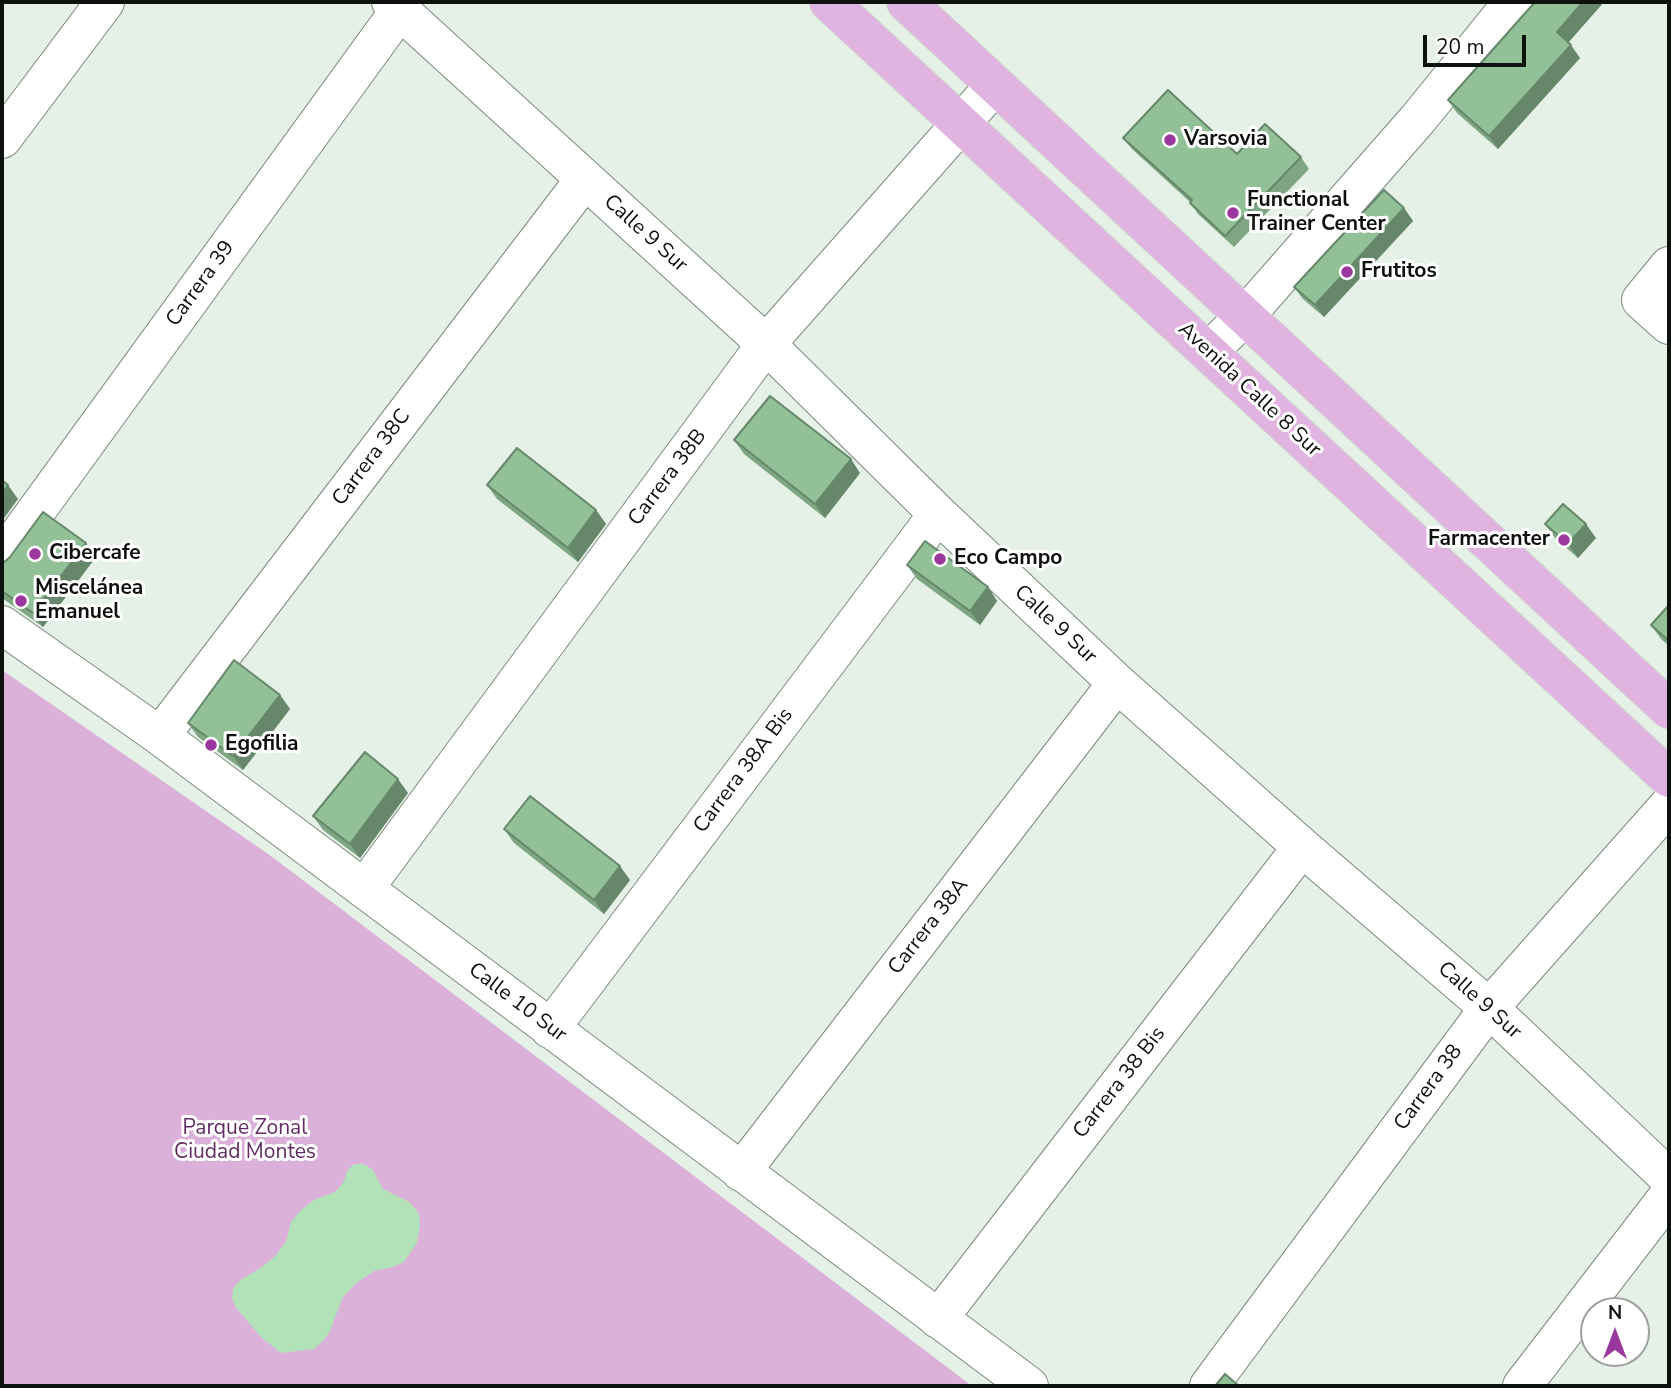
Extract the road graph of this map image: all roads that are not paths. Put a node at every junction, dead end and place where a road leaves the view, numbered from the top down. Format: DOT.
graph roads {
  1 [pos="105,2"];
  2 [pos="829,2"];
  3 [pos="906,2"];
  4 [pos="1513,2"];
  5 [pos="395,6"];
  6 [pos="995,85"];
  7 [pos="961,124"];
  8 [pos="2,139"];
  9 [pos="585,179"];
  10 [pos="1669,266"];
  11 [pos="1246,315"];
  12 [pos="1669,325"];
  13 [pos="766,344"];
  14 [pos="1208,352"];
  15 [pos="938,514"];
  16 [pos="2,558"];
  17 [pos="2,625"];
  18 [pos="1117,683"];
  19 [pos="1669,709"];
  20 [pos="160,736"];
  21 [pos="1669,778"];
  22 [pos="1669,805"];
  23 [pos="1302,847"];
  24 [pos="363,889"];
  25 [pos="1489,1008"];
  26 [pos="550,1029"];
  27 [pos="741,1171"];
  28 [pos="1669,1178"];
  29 [pos="1669,1195"];
  30 [pos="938,1319"];
  31 [pos="1028,1386"];
  32 [pos="1209,1386"];
  33 [pos="1522,1386"];
  1 -- 8 [label="street"];
  2 -- 7 [label="main road, Avenida Calle 8 Sur"];
  3 -- 6 [label="main road"];
  4 -- 11 [label="street"];
  5 -- 9 [label="street, Calle 9 Sur"];
  5 -- 16 [label="street, Carrera 39"];
  6 -- 7 [label="street, Carrera 38B"];
  6 -- 11 [label="main road"];
  7 -- 13 [label="street, Carrera 38B"];
  7 -- 14 [label="main road, Avenida Calle 8 Sur"];
  9 -- 13 [label="street, Calle 9 Sur"];
  9 -- 20 [label="street, Carrera 38C"];
  10 -- 12 [label="street"];
  11 -- 14 [label="street"];
  11 -- 19 [label="main road"];
  13 -- 15 [label="street, Calle 9 Sur"];
  13 -- 24 [label="street, Carrera 38B"];
  14 -- 21 [label="main road, Avenida Calle 8 Sur"];
  15 -- 18 [label="street, Calle 9 Sur"];
  15 -- 26 [label="street, Carrera 38A Bis"];
  17 -- 20 [label="street, Calle 10 Sur"];
  18 -- 23 [label="street, Calle 9 Sur"];
  18 -- 27 [label="street, Carrera 38A"];
  20 -- 24 [label="street, Calle 10 Sur"];
  22 -- 25 [label="street, Carrera 38"];
  23 -- 25 [label="street, Calle 9 Sur"];
  23 -- 30 [label="street, Carrera 38 Bis"];
  24 -- 26 [label="street, Calle 10 Sur"];
  25 -- 28 [label="street, Calle 9 Sur"];
  25 -- 32 [label="street, Carrera 38"];
  26 -- 27 [label="street, Calle 10 Sur"];
  27 -- 30 [label="street, Calle 10 Sur"];
  29 -- 33 [label="street"];
  30 -- 31 [label="street, Calle 10 Sur"];
}
